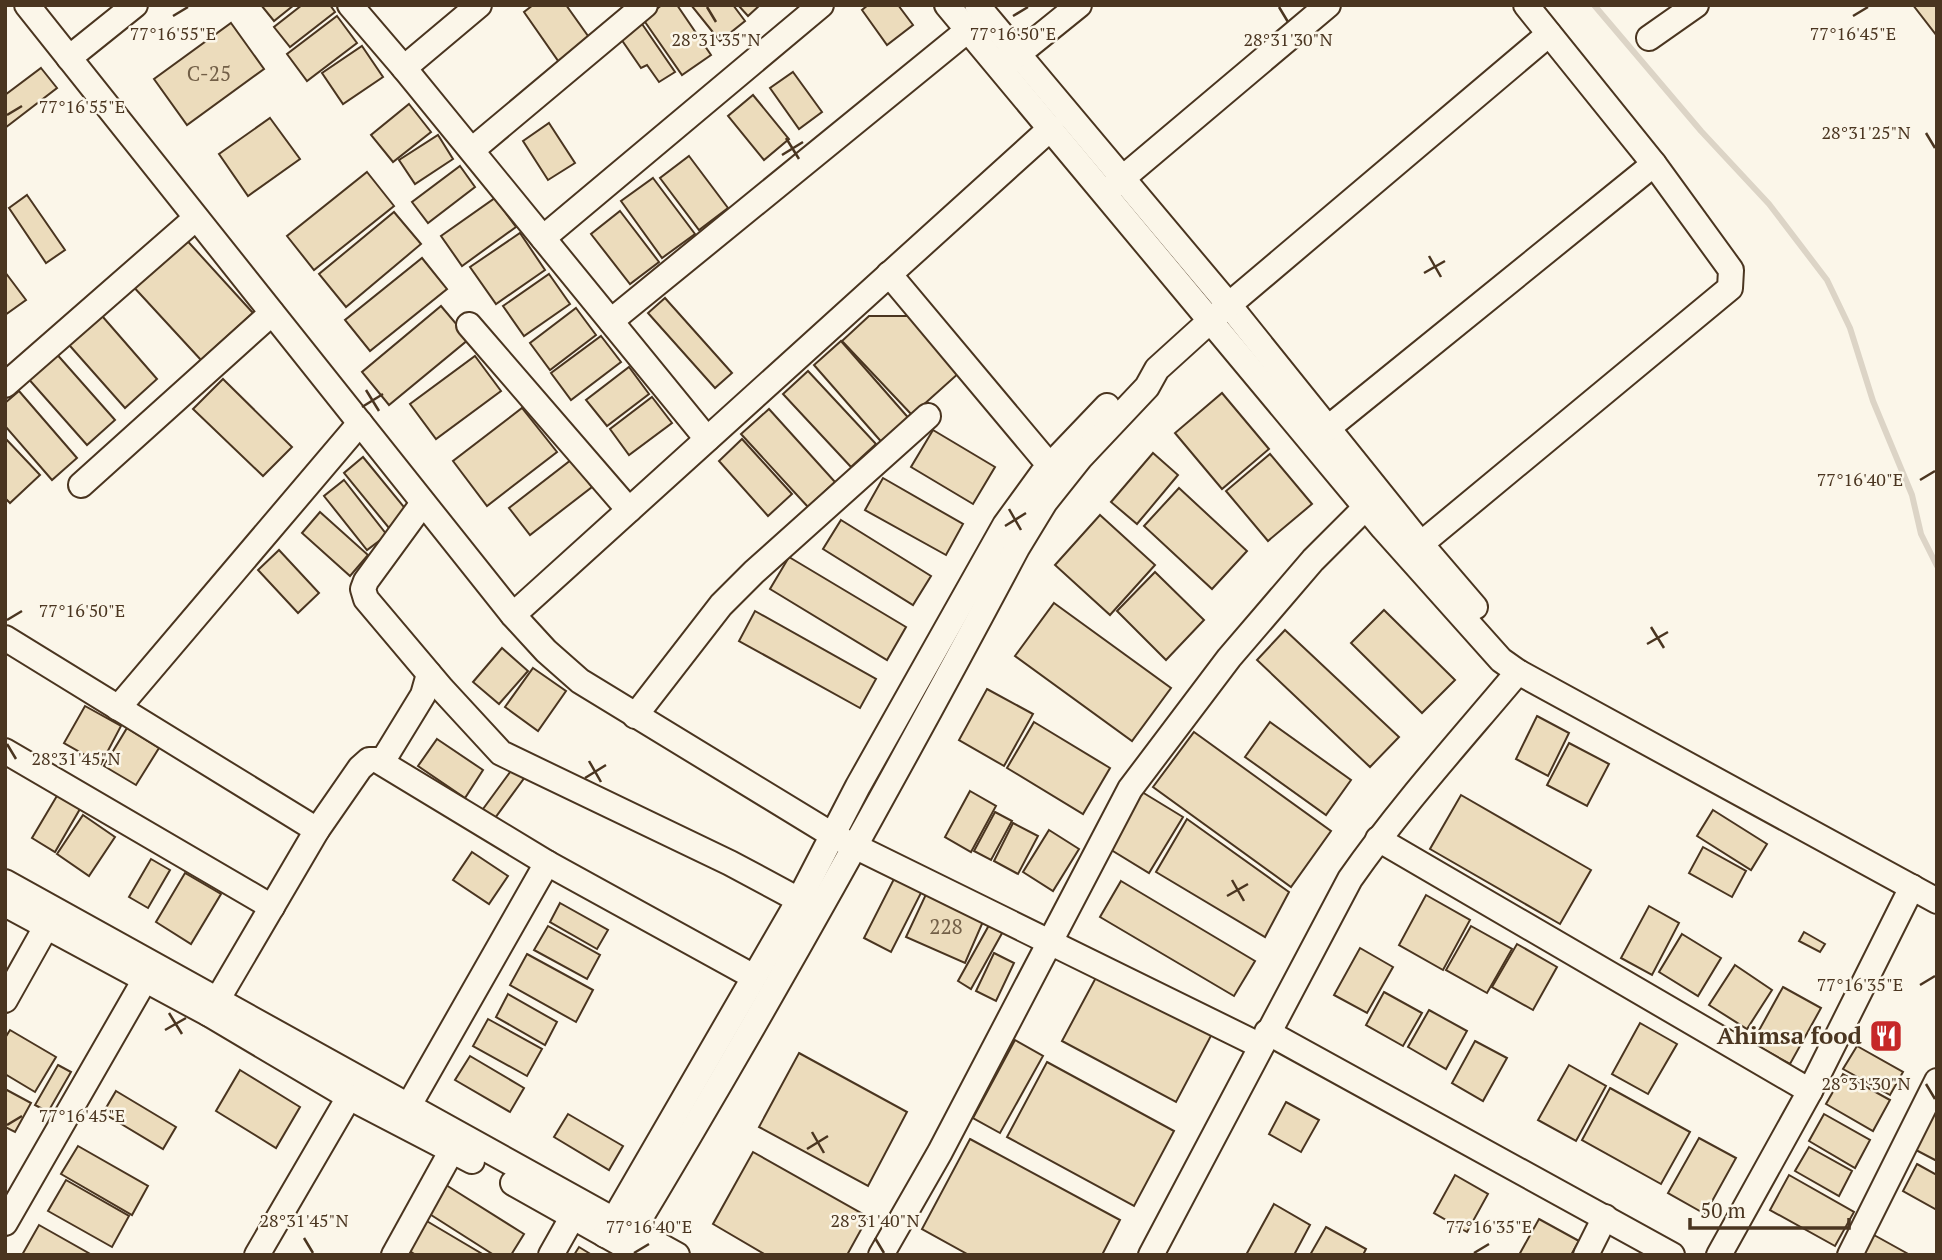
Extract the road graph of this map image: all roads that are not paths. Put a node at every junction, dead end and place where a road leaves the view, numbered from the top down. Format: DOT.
graph roads {
  1 [pos="27,5"];
  2 [pos="135,5"];
  3 [pos="350,5"];
  4 [pos="479,5"];
  5 [pos="645,5"];
  6 [pos="821,5"];
  7 [pos="947,5"];
  8 [pos="977,5"];
  9 [pos="1079,5"];
  10 [pos="1328,5"];
  11 [pos="1526,5"];
  12 [pos="1696,5"];
  13 [pos="968,30"];
  14 [pos="1549,34"];
  15 [pos="1649,38"];
  16 [pos="69,58"];
  17 [pos="1010,61"];
  18 [pos="404,68"];
  19 [pos="1051,128"];
  20 [pos="472,150"];
  21 [pos="1654,164"];
  22 [pos="1113,186"];
  23 [pos="196,218"];
  24 [pos="543,237"];
  25 [pos="889,274"];
  26 [pos="272,313"];
  27 [pos="1220,313"];
  28 [pos="611,321"];
  29 [pos="469,326"];
  30 [pos="1157,369"];
  31 [pos="5,386"];
  32 [pos="928,416"];
  33 [pos="360,423"];
  34 [pos="1320,434"];
  35 [pos="707,439"];
  36 [pos="1050,466"];
  37 [pos="81,485"];
  38 [pos="423,503"];
  39 [pos="1366,506"];
  40 [pos="629,510"];
  41 [pos="1414,550"];
  42 [pos="513,615"];
  43 [pos="5,638"];
  44 [pos="1518,673"];
  45 [pos="429,674"];
  46 [pos="118,708"];
  47 [pos="635,716"];
  48 [pos="5,751"];
  49 [pos="382,762"];
  50 [pos="317,830"];
  51 [pos="1378,839"];
  52 [pos="844,841"];
  53 [pos="547,863"];
  54 [pos="5,882"];
  55 [pos="1937,886"];
  56 [pos="1912,887"];
  57 [pos="799,900"];
  58 [pos="1937,901"];
  59 [pos="5,904"];
  60 [pos="272,907"];
  61 [pos="46,927"];
  62 [pos="1050,942"];
  63 [pos="149,972"];
  64 [pos="754,977"];
  65 [pos="5,1000"];
  66 [pos="213,1007"];
  67 [pos="1264,1039"];
  68 [pos="1937,1081"];
  69 [pos="1810,1091"];
  70 [pos="349,1097"];
  71 [pos="403,1114"];
  72 [pos="452,1150"];
  73 [pos="573,1216"];
  74 [pos="1605,1217"];
  75 [pos="5,1223"];
  76 [pos="624,1237"];
  77 [pos="257,1255"];
  78 [pos="394,1255"];
  79 [pos="551,1255"];
  80 [pos="677,1255"];
  81 [pos="881,1255"];
  82 [pos="1152,1255"];
  83 [pos="1586,1255"];
  84 [pos="1672,1255"];
  85 [pos="1718,1255"];
  86 [pos="1850,1255"];
  1 -- 16 [label="street"];
  2 -- 16 [label="street"];
  3 -- 18 [label="street"];
  4 -- 18 [label="street"];
  5 -- 20 [label="street"];
  6 -- 24 [label="street"];
  7 -- 13 [label="street"];
  8 -- 17 [label="street"];
  9 -- 17 [label="street"];
  10 -- 22 [label="street"];
  11 -- 14 [label="street"];
  12 -- 15 [label="street"];
  13 -- 17 [label="street"];
  13 -- 28 [label="street"];
  14 -- 21 [label="street"];
  14 -- 27 [label="street"];
  16 -- 23 [label="street"];
  17 -- 19 [label="street"];
  17 -- 22 [label="street"];
  18 -- 20 [label="street"];
  19 -- 22 [label="street"];
  19 -- 25 [label="street"];
  20 -- 24 [label="street"];
  21 -- 34 [label="street"];
  21 -- 41 [label="street"];
  22 -- 27 [label="street"];
  23 -- 26 [label="street"];
  23 -- 31 [label="street"];
  24 -- 28 [label="street"];
  25 -- 35 [label="street"];
  25 -- 36 [label="street"];
  26 -- 33 [label="street"];
  26 -- 37 [label="street"];
  27 -- 30 [label="street"];
  27 -- 34 [label="street"];
  28 -- 35 [label="street"];
  29 -- 40 [label="street"];
  30 -- 36 [label="street"];
  30 -- 52 [label="street"];
  32 -- 47 [label="street"];
  33 -- 38 [label="street"];
  33 -- 46 [label="street"];
  34 -- 39 [label="street"];
  34 -- 41 [label="street"];
  35 -- 40 [label="street"];
  36 -- 52 [label="street"];
  38 -- 42 [label="street"];
  38 -- 45 [label="street"];
  39 -- 41 [label="street"];
  39 -- 62 [label="street"];
  40 -- 42 [label="street"];
  41 -- 44 [label="street"];
  41 -- 55 [label="street"];
  42 -- 47 [label="street"];
  43 -- 46 [label="street"];
  44 -- 51 [label="street"];
  44 -- 56 [label="street"];
  45 -- 49 [label="street"];
  45 -- 57 [label="street"];
  46 -- 50 [label="street"];
  47 -- 52 [label="street"];
  48 -- 60 [label="street"];
  49 -- 50 [label="street"];
  49 -- 53 [label="street"];
  50 -- 60 [label="street"];
  51 -- 67 [label="street"];
  51 -- 69 [label="street"];
  52 -- 57 [label="street"];
  52 -- 62 [label="street"];
  52 -- 76 [label="street"];
  53 -- 64 [label="street"];
  53 -- 71 [label="street"];
  54 -- 63 [label="street"];
  56 -- 58 [label="street"];
  56 -- 69 [label="street"];
  57 -- 64 [label="street"];
  59 -- 61 [label="street"];
  60 -- 66 [label="street"];
  61 -- 63 [label="street"];
  61 -- 65 [label="street"];
  62 -- 67 [label="street"];
  62 -- 81 [label="street"];
  63 -- 66 [label="street"];
  63 -- 75 [label="street"];
  64 -- 76 [label="street"];
  66 -- 70 [label="street"];
  66 -- 71 [label="street"];
  67 -- 74 [label="street"];
  67 -- 82 [label="street"];
  68 -- 86 [label="street"];
  69 -- 85 [label="street"];
  70 -- 71 [label="street"];
  70 -- 77 [label="street"];
  71 -- 72 [label="street"];
  71 -- 76 [label="street"];
  72 -- 73 [label="street"];
  72 -- 78 [label="street"];
  73 -- 76 [label="street"];
  73 -- 79 [label="street"];
  74 -- 83 [label="street"];
  74 -- 84 [label="street"];
  76 -- 80 [label="street"];
}
